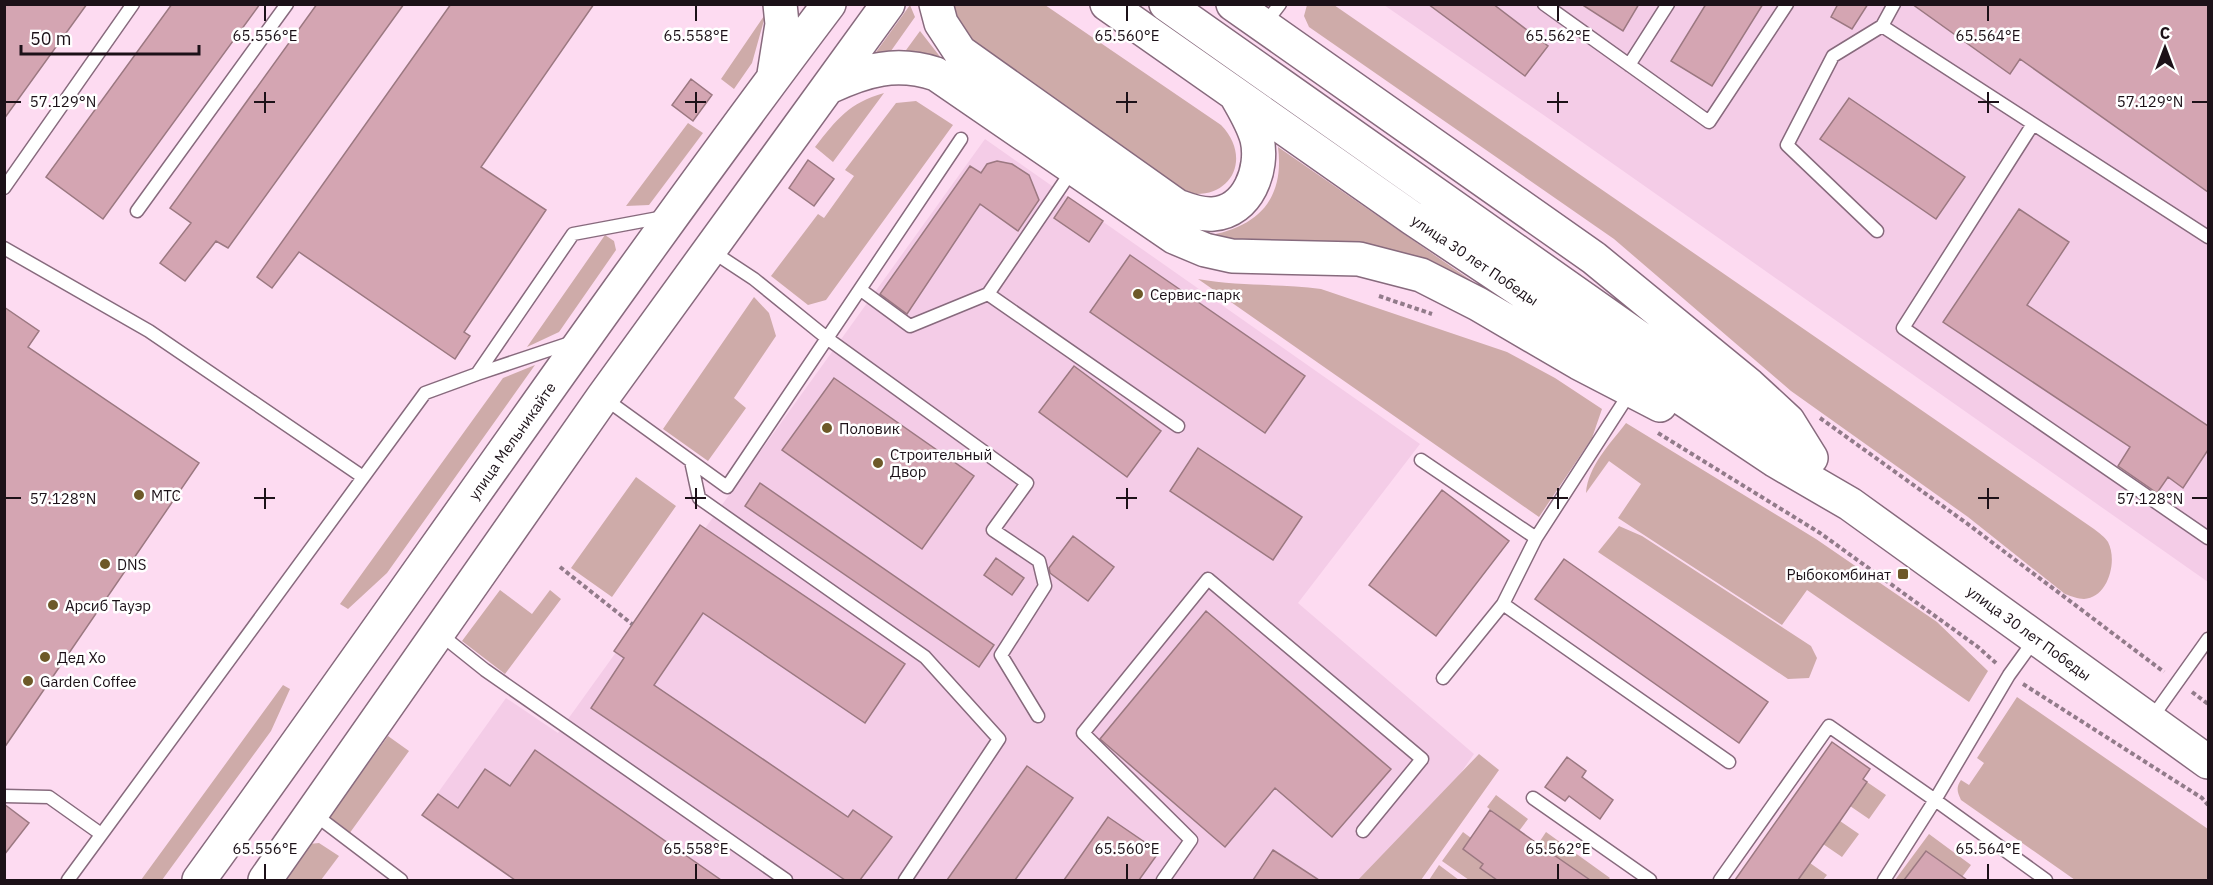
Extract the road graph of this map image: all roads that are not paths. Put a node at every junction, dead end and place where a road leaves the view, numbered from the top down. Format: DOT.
graph roads {
  1 [pos="133,4"];
  2 [pos="286,4"];
  3 [pos="780,4"];
  4 [pos="829,4"];
  5 [pos="888,4"];
  6 [pos="936,4"];
  7 [pos="1107,4"];
  8 [pos="1166,4"];
  9 [pos="1233,4"];
  10 [pos="1544,4"];
  11 [pos="1668,4"];
  12 [pos="1787,4"];
  13 [pos="1894,4"];
  14 [pos="1271,15"];
  15 [pos="1882,26"];
  16 [pos="1629,65"];
  17 [pos="773,79"];
  18 [pos="830,87"];
  19 [pos="1236,96"];
  20 [pos="2033,124"];
  21 [pos="961,140"];
  22 [pos="1073,168"];
  23 [pos="4,188"];
  24 [pos="137,211"];
  25 [pos="674,215"];
  26 [pos="1877,231"];
  27 [pos="2208,237"];
  28 [pos="4,248"];
  29 [pos="709,249"];
  30 [pos="861,290"];
  31 [pos="988,294"];
  32 [pos="584,338"];
  33 [pos="828,339"];
  34 [pos="477,374"];
  35 [pos="603,397"];
  36 [pos="1626,400"];
  37 [pos="1178,426"];
  38 [pos="1811,458"];
  39 [pos="1421,460"];
  40 [pos="691,461"];
  41 [pos="1776,461"];
  42 [pos="363,477"];
  43 [pos="1850,504"];
  44 [pos="1536,538"];
  45 [pos="2208,538"];
  46 [pos="1503,604"];
  47 [pos="440,634"];
  48 [pos="2036,638"];
  49 [pos="2208,639"];
  50 [pos="1443,678"];
  51 [pos="1038,716"];
  52 [pos="2150,720"];
  53 [pos="1729,762"];
  54 [pos="2208,762"];
  55 [pos="4,796"];
  56 [pos="1533,798"];
  57 [pos="1935,800"];
  58 [pos="314,814"];
  59 [pos="1363,831"];
  60 [pos="101,834"];
  61 [pos="68,880"];
  62 [pos="199,880"];
  63 [pos="265,880"];
  64 [pos="401,880"];
  65 [pos="786,880"];
  66 [pos="905,880"];
  67 [pos="1163,880"];
  68 [pos="1650,880"];
  69 [pos="1720,880"];
  70 [pos="1884,880"];
  71 [pos="2046,880"];
  1 -- 23 [label="lane"];
  2 -- 24 [label="lane"];
  3 -- 17 [label="street"];
  4 -- 17 [label="street, улица Мельникайте"];
  5 -- 18 [label="street"];
  6 -- 19 [label="street"];
  7 -- 19 [label="street, улица 30 лет Победы"];
  8 -- 38 [label="street, улица 30 лет Победы"];
  9 -- 14 [label="street"];
  10 -- 16 [label="lane"];
  11 -- 16 [label="lane"];
  12 -- 16 [label="lane"];
  13 -- 15 [label="lane"];
  14 -- 38 [label="street"];
  15 -- 20 [label="lane"];
  15 -- 26 [label="lane"];
  17 -- 25 [label="street, улица Мельникайте"];
  18 -- 22 [label="street"];
  18 -- 29 [label="street"];
  19 -- 41 [label="street, улица 30 лет Победы"];
  20 -- 27 [label="lane"];
  20 -- 45 [label="lane"];
  21 -- 30 [label="lane"];
  22 -- 31 [label="lane"];
  22 -- 36 [label="street"];
  25 -- 32 [label="street, улица Мельникайте"];
  25 -- 34 [label="lane"];
  28 -- 42 [label="lane"];
  29 -- 33 [label="lane"];
  29 -- 35 [label="street"];
  30 -- 31 [label="lane"];
  30 -- 33 [label="lane"];
  31 -- 37 [label="lane"];
  32 -- 34 [label="lane"];
  32 -- 62 [label="street, улица Мельникайте"];
  33 -- 40 [label="lane"];
  33 -- 51 [label="lane"];
  34 -- 42 [label="lane"];
  35 -- 40 [label="lane"];
  35 -- 47 [label="street"];
  36 -- 41 [label="street"];
  36 -- 44 [label="lane"];
  38 -- 43 [label="street, улица 30 лет Победы"];
  39 -- 44 [label="lane"];
  40 -- 66 [label="lane"];
  41 -- 43 [label="street, улица 30 лет Победы"];
  42 -- 60 [label="lane"];
  43 -- 48 [label="street, улица 30 лет Победы"];
  44 -- 46 [label="lane"];
  46 -- 50 [label="lane"];
  46 -- 53 [label="lane"];
  47 -- 58 [label="street"];
  47 -- 65 [label="lane"];
  48 -- 52 [label="street, улица 30 лет Победы"];
  48 -- 57 [label="lane"];
  49 -- 52 [label="lane"];
  52 -- 54 [label="street, улица 30 лет Победы"];
  55 -- 60 [label="lane"];
  56 -- 68 [label="lane"];
  57 -- 69 [label="lane"];
  57 -- 70 [label="lane"];
  57 -- 71 [label="lane"];
  58 -- 63 [label="street"];
  58 -- 64 [label="lane"];
  59 -- 67 [label="lane"];
  60 -- 61 [label="lane"];
}
